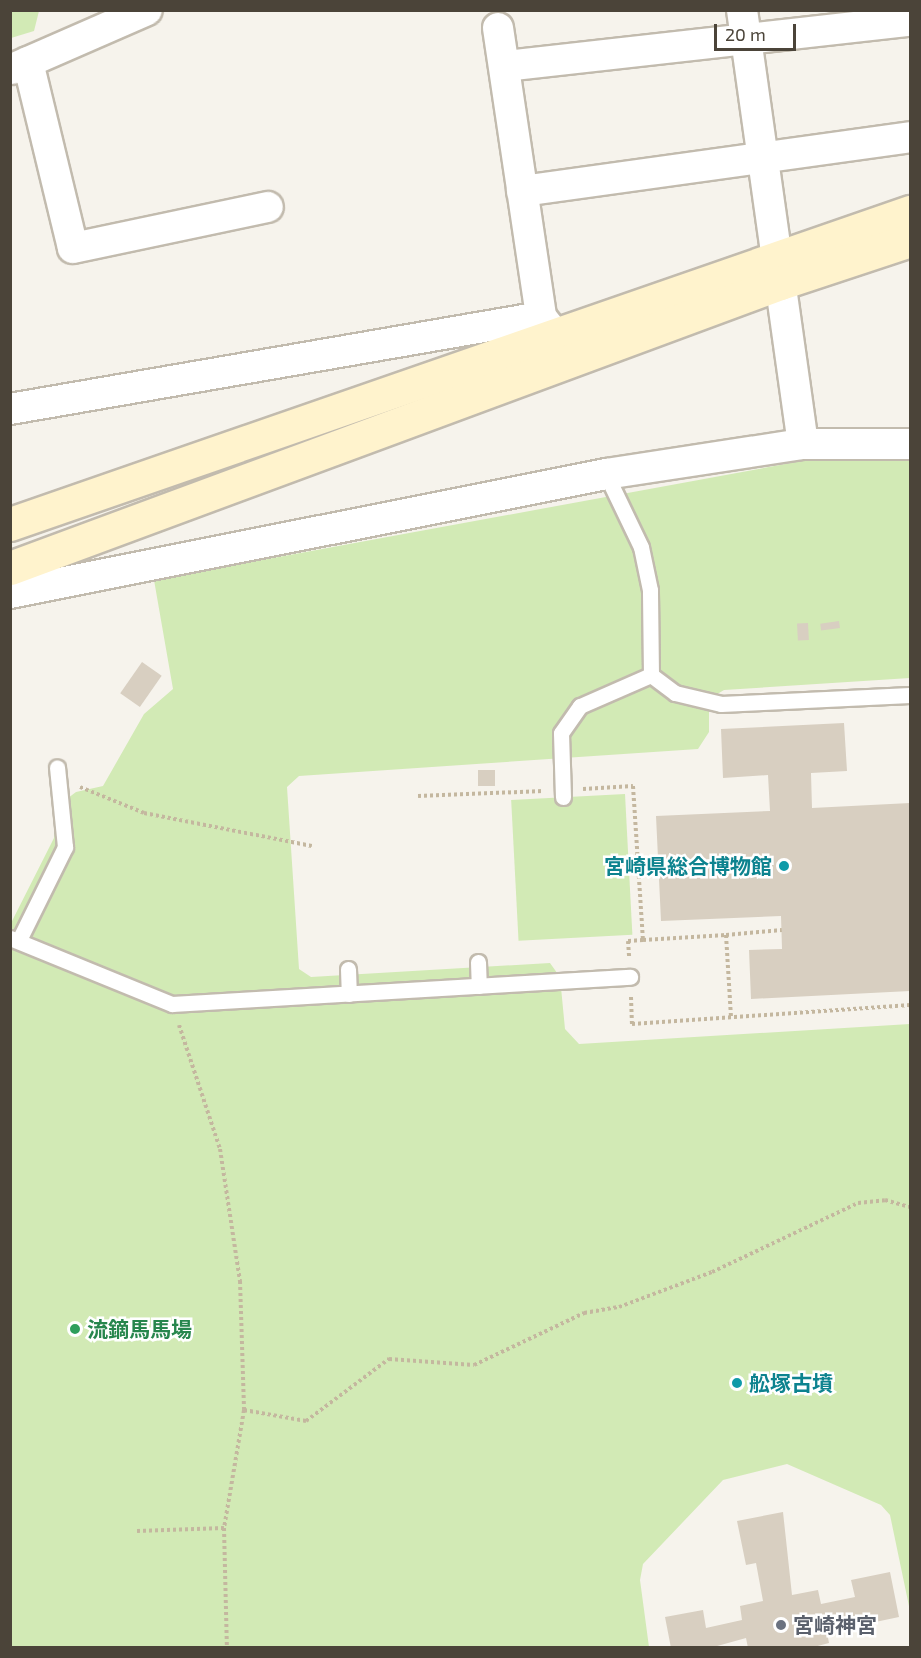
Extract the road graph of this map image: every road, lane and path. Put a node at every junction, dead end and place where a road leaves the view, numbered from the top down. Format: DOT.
graph roads {
  1 [pos="147,10"];
  2 [pos="742,10"];
  3 [pos="910,21"];
  4 [pos="498,28"];
  5 [pos="746,40"];
  6 [pos="19,65"];
  7 [pos="507,66"];
  8 [pos="910,137"];
  9 [pos="763,158"];
  10 [pos="522,192"];
  11 [pos="268,207"];
  12 [pos="910,212"];
  13 [pos="910,240"];
  14 [pos="778,271"];
  15 [pos="548,325"];
  16 [pos="10,410"];
  17 [pos="803,444"];
  18 [pos="910,444"];
  19 [pos="606,474"];
  20 [pos="10,524"];
  21 [pos="10,568"];
  22 [pos="10,593"];
  23 [pos="651,675"];
  24 [pos="910,695"];
  25 [pos="57,772"];
  26 [pos="563,794"];
  27 [pos="418,796"];
  28 [pos="312,846"];
  29 [pos="782,930"];
  30 [pos="726,935"];
  31 [pos="15,938"];
  32 [pos="643,940"];
  33 [pos="478,962"];
  34 [pos="348,969"];
  35 [pos="630,977"];
  36 [pos="479,986"];
  37 [pos="349,994"];
  38 [pos="172,1004"];
  39 [pos="910,1005"];
  40 [pos="731,1017"];
  41 [pos="910,1207"];
  42 [pos="244,1410"];
  43 [pos="224,1528"];
  44 [pos="137,1531"];
  45 [pos="227,1647"];
  1 -- 6 [label="street"];
  2 -- 5 [label="street"];
  3 -- 5 [label="street"];
  4 -- 7 [label="street"];
  5 -- 7 [label="street"];
  5 -- 9 [label="street"];
  6 -- 11 [label="street"];
  7 -- 10 [label="street"];
  8 -- 9 [label="street"];
  9 -- 10 [label="street"];
  9 -- 14 [label="street"];
  10 -- 15 [label="street"];
  12 -- 14 [label="street"];
  13 -- 14 [label="street"];
  14 -- 15 [label="street"];
  14 -- 17 [label="street"];
  14 -- 21 [label="street"];
  15 -- 16 [label="street"];
  15 -- 20 [label="street"];
  17 -- 18 [label="street"];
  17 -- 19 [label="street"];
  19 -- 22 [label="street"];
  19 -- 23 [label="lane"];
  23 -- 24 [label="lane"];
  23 -- 26 [label="lane"];
  25 -- 28 [label="path"];
  25 -- 31 [label="lane"];
  26 -- 27 [label="path"];
  26 -- 32 [label="path"];
  29 -- 30 [label="path"];
  30 -- 32 [label="path"];
  30 -- 40 [label="path"];
  31 -- 38 [label="lane"];
  32 -- 35 [label="path"];
  33 -- 36 [label="lane"];
  34 -- 37 [label="lane"];
  35 -- 36 [label="lane"];
  35 -- 40 [label="path"];
  36 -- 37 [label="lane"];
  37 -- 38 [label="lane"];
  38 -- 42 [label="path"];
  39 -- 40 [label="path"];
  41 -- 42 [label="path"];
  42 -- 43 [label="path"];
  43 -- 44 [label="path"];
  43 -- 45 [label="path"];
}
